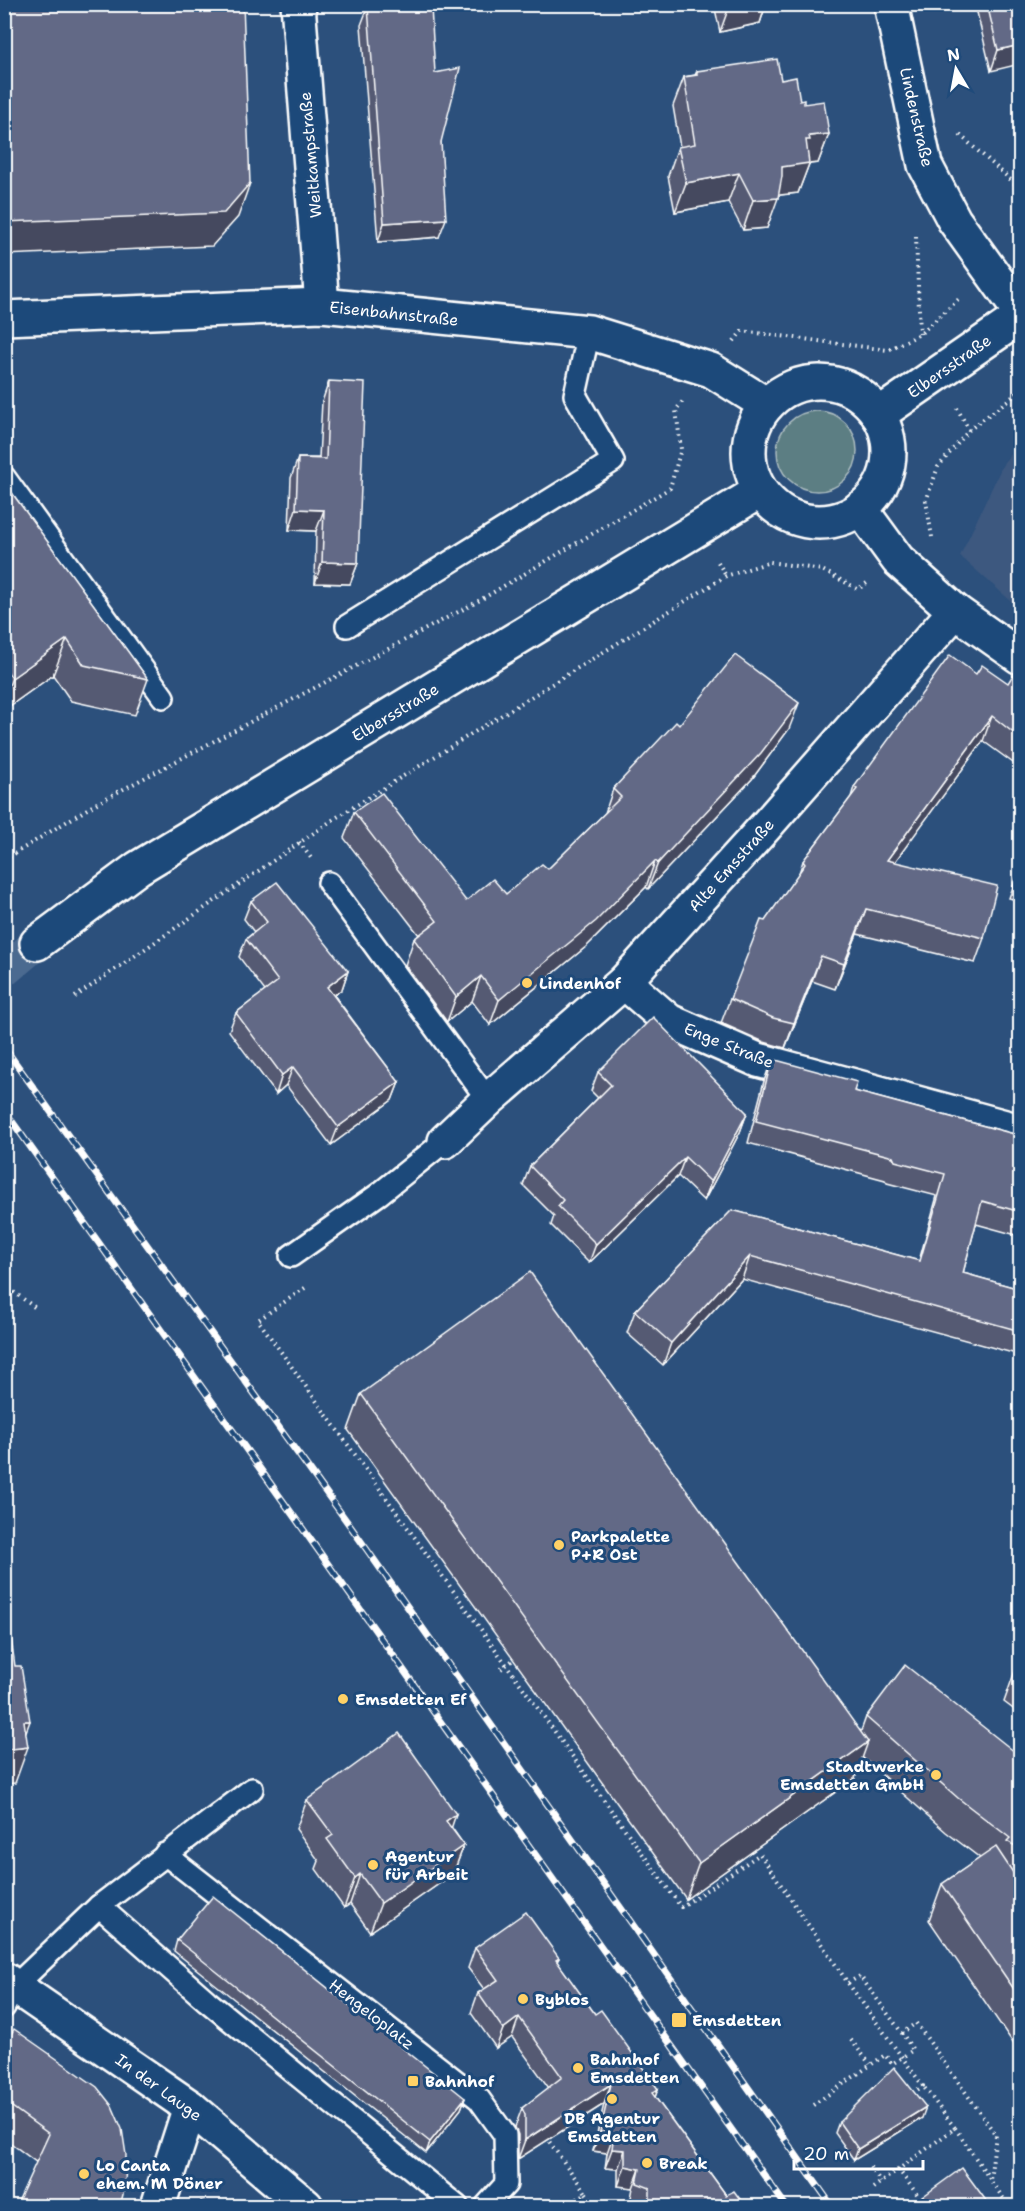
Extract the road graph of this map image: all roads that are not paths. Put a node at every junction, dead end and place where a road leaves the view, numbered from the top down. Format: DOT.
graph roads {
  1 [pos="298,4"];
  2 [pos="891,4"];
  3 [pos="322,305"];
  4 [pos="1020,312"];
  5 [pos="1020,317"];
  6 [pos="4,318"];
  7 [pos="589,332"];
  8 [pos="767,405"];
  9 [pos="878,415"];
  10 [pos="4,477"];
  11 [pos="760,491"];
  12 [pos="860,508"];
  13 [pos="955,611"];
  14 [pos="347,626"];
  15 [pos="1020,657"];
  16 [pos="163,697"];
  17 [pos="329,883"];
  18 [pos="37,943"];
  19 [pos="624,982"];
  20 [pos="488,1100"];
  21 [pos="1020,1131"];
  22 [pos="445,1141"];
  23 [pos="291,1256"];
  24 [pos="252,1789"];
  25 [pos="165,1854"];
  26 [pos="99,1906"];
  27 [pos="8,1991"];
  28 [pos="190,2107"];
  29 [pos="158,2206"];
  30 [pos="306,2206"];
  31 [pos="457,2206"];
  32 [pos="486,2206"];
  1 -- 3 [label="street, Weitkampstraße"];
  2 -- 4 [label="street, Lindenstraße"];
  3 -- 6 [label="street, Eisenbahnstraße"];
  3 -- 7 [label="street, Eisenbahnstraße"];
  5 -- 9 [label="street, Elbersstraße"];
  7 -- 8 [label="street, Eisenbahnstraße"];
  7 -- 14 [label="lane"];
  8 -- 9 [label="street"];
  8 -- 11 [label="street"];
  9 -- 12 [label="street"];
  10 -- 16 [label="lane"];
  11 -- 12 [label="street"];
  11 -- 18 [label="street, Elbersstraße"];
  12 -- 13 [label="street"];
  13 -- 15 [label="street"];
  13 -- 19 [label="street, Alte Emsstraße"];
  17 -- 20 [label="lane"];
  19 -- 20 [label="street, Alte Emsstraße"];
  19 -- 21 [label="street, Enge Straße"];
  20 -- 22 [label="street, Alte Emsstraße"];
  22 -- 23 [label="lane"];
  24 -- 25 [label="lane"];
  25 -- 26 [label="lane"];
  25 -- 32 [label="lane, Hengeloplatz"];
  26 -- 27 [label="lane"];
  26 -- 31 [label="lane"];
  27 -- 28 [label="street, In der Lauge"];
  28 -- 29 [label="street"];
  28 -- 30 [label="street, In der Lauge"];
}
